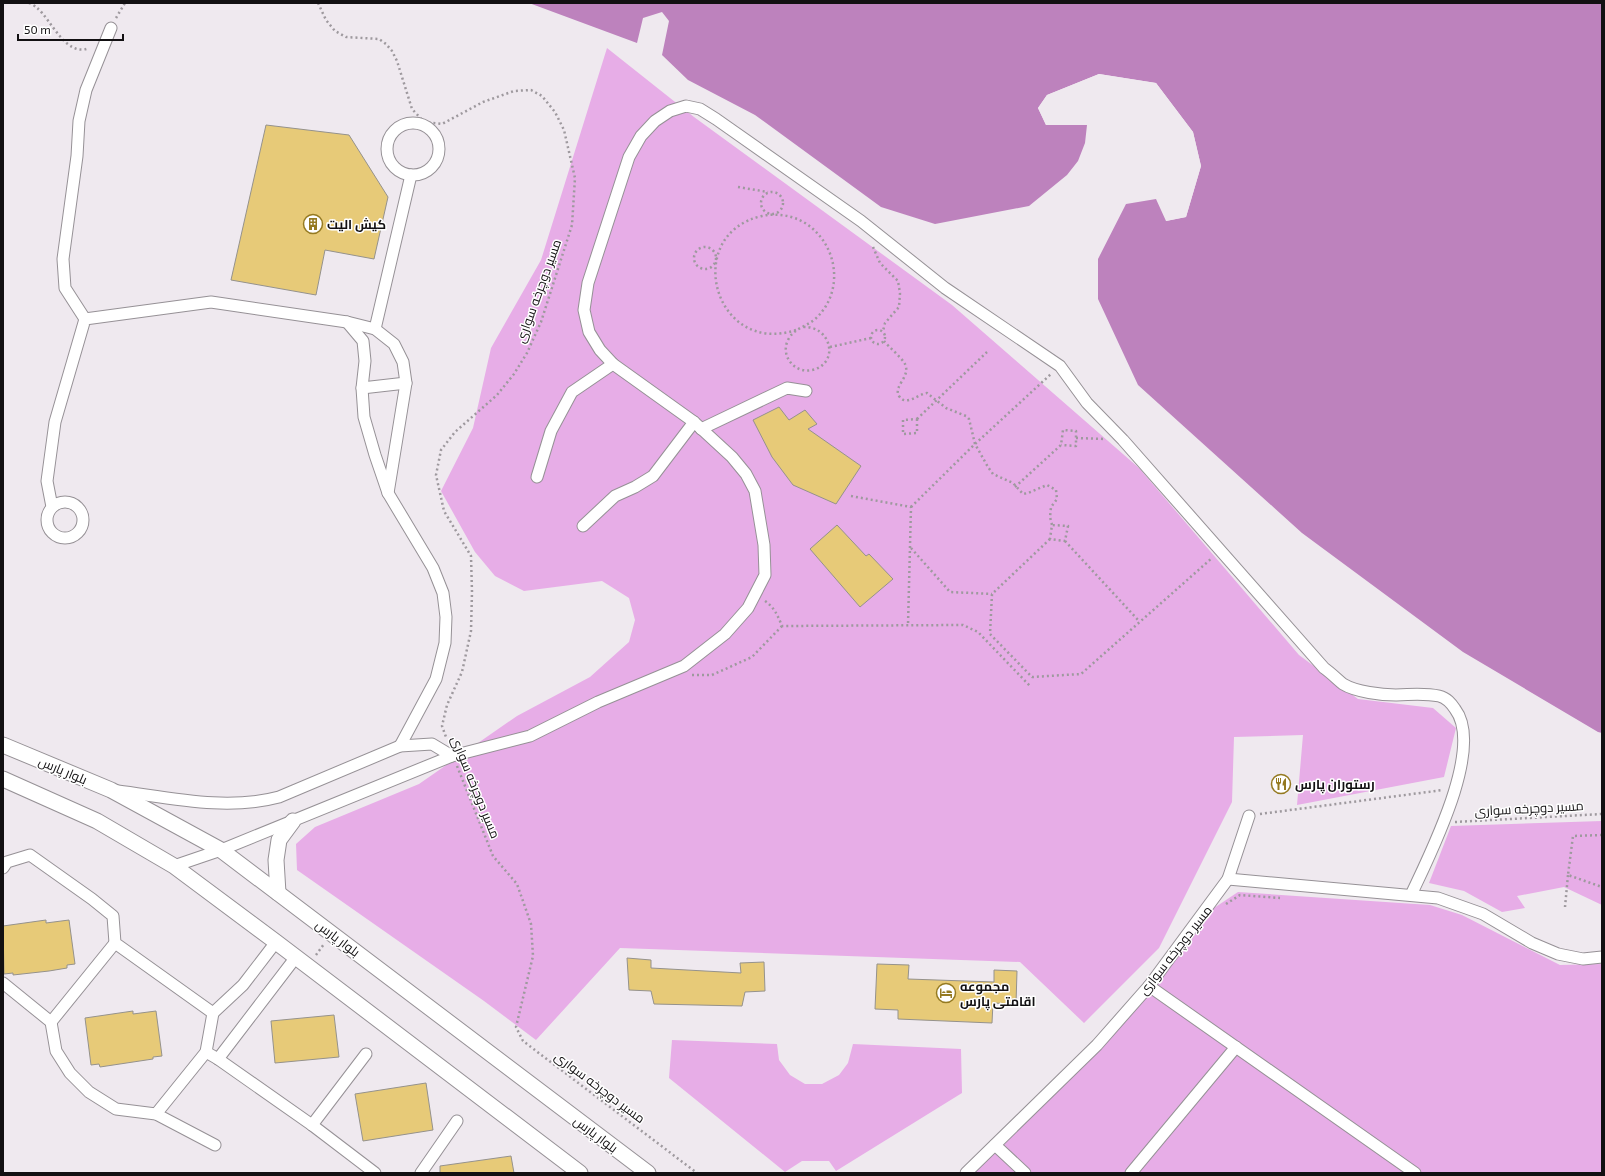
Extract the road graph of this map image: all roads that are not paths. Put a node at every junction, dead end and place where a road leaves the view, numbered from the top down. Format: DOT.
graph roads {
  1 [pos="111,28"];
  2 [pos="411,175"];
  3 [pos="85,319"];
  4 [pos="348,322"];
  5 [pos="375,329"];
  6 [pos="613,364"];
  7 [pos="406,383"];
  8 [pos="362,388"];
  9 [pos="806,390"];
  10 [pos="698,426"];
  11 [pos="537,477"];
  12 [pos="388,492"];
  13 [pos="52,507"];
  14 [pos="582,526"];
  15 [pos="3,745"];
  16 [pos="400,746"];
  17 [pos="452,756"];
  18 [pos="3,779"];
  19 [pos="111,790"];
  20 [pos="1249,816"];
  21 [pos="293,821"];
  22 [pos="221,850"];
  23 [pos="174,866"];
  24 [pos="3,868"];
  25 [pos="1228,879"];
  26 [pos="278,894"];
  27 [pos="1411,896"];
  28 [pos="276,942"];
  29 [pos="115,943"];
  30 [pos="1602,957"];
  31 [pos="301,962"];
  32 [pos="3,983"];
  33 [pos="1149,986"];
  34 [pos="213,1012"];
  35 [pos="51,1022"];
  36 [pos="1236,1048"];
  37 [pos="206,1052"];
  38 [pos="366,1054"];
  39 [pos="218,1059"];
  40 [pos="156,1114"];
  41 [pos="457,1121"];
  42 [pos="312,1125"];
  43 [pos="215,1145"];
  44 [pos="995,1145"];
  45 [pos="375,1173"];
  46 [pos="421,1173"];
  47 [pos="580,1173"];
  48 [pos="648,1173"];
  49 [pos="966,1173"];
  50 [pos="1025,1173"];
  51 [pos="1131,1173"];
  52 [pos="1415,1173"];
  1 -- 3 [label="street"];
  2 -- 2 [label="street"];
  2 -- 5 [label="street"];
  3 -- 4 [label="street"];
  3 -- 13 [label="street"];
  4 -- 5 [label="street"];
  4 -- 8 [label="street"];
  5 -- 7 [label="street"];
  6 -- 10 [label="street"];
  6 -- 11 [label="street"];
  6 -- 27 [label="street"];
  7 -- 8 [label="street"];
  7 -- 12 [label="street"];
  8 -- 12 [label="street"];
  9 -- 10 [label="street"];
  10 -- 14 [label="street"];
  10 -- 17 [label="street"];
  12 -- 16 [label="street"];
  15 -- 19 [label="main road, بلوار پارس"];
  16 -- 17 [label="street"];
  16 -- 19 [label="street"];
  17 -- 21 [label="street"];
  18 -- 23 [label="main road"];
  19 -- 22 [label="main road, بلوار پارس"];
  20 -- 25 [label="street"];
  21 -- 22 [label="street"];
  21 -- 26 [label="main road"];
  22 -- 23 [label="street"];
  22 -- 26 [label="main road, بلوار پارس"];
  23 -- 28 [label="main road"];
  24 -- 29 [label="street"];
  25 -- 27 [label="street"];
  25 -- 33 [label="street"];
  26 -- 48 [label="main road, بلوار پارس"];
  27 -- 30 [label="street"];
  28 -- 31 [label="main road"];
  28 -- 34 [label="street"];
  29 -- 34 [label="street"];
  29 -- 35 [label="street"];
  31 -- 39 [label="street"];
  31 -- 47 [label="main road"];
  32 -- 35 [label="street"];
  33 -- 36 [label="street"];
  33 -- 44 [label="street"];
  34 -- 37 [label="street"];
  35 -- 40 [label="street"];
  36 -- 51 [label="street"];
  36 -- 52 [label="street"];
  37 -- 39 [label="street"];
  37 -- 40 [label="street"];
  38 -- 42 [label="street"];
  39 -- 42 [label="street"];
  40 -- 43 [label="street"];
  41 -- 46 [label="street"];
  42 -- 45 [label="street"];
  44 -- 49 [label="street"];
  44 -- 50 [label="street"];
}
